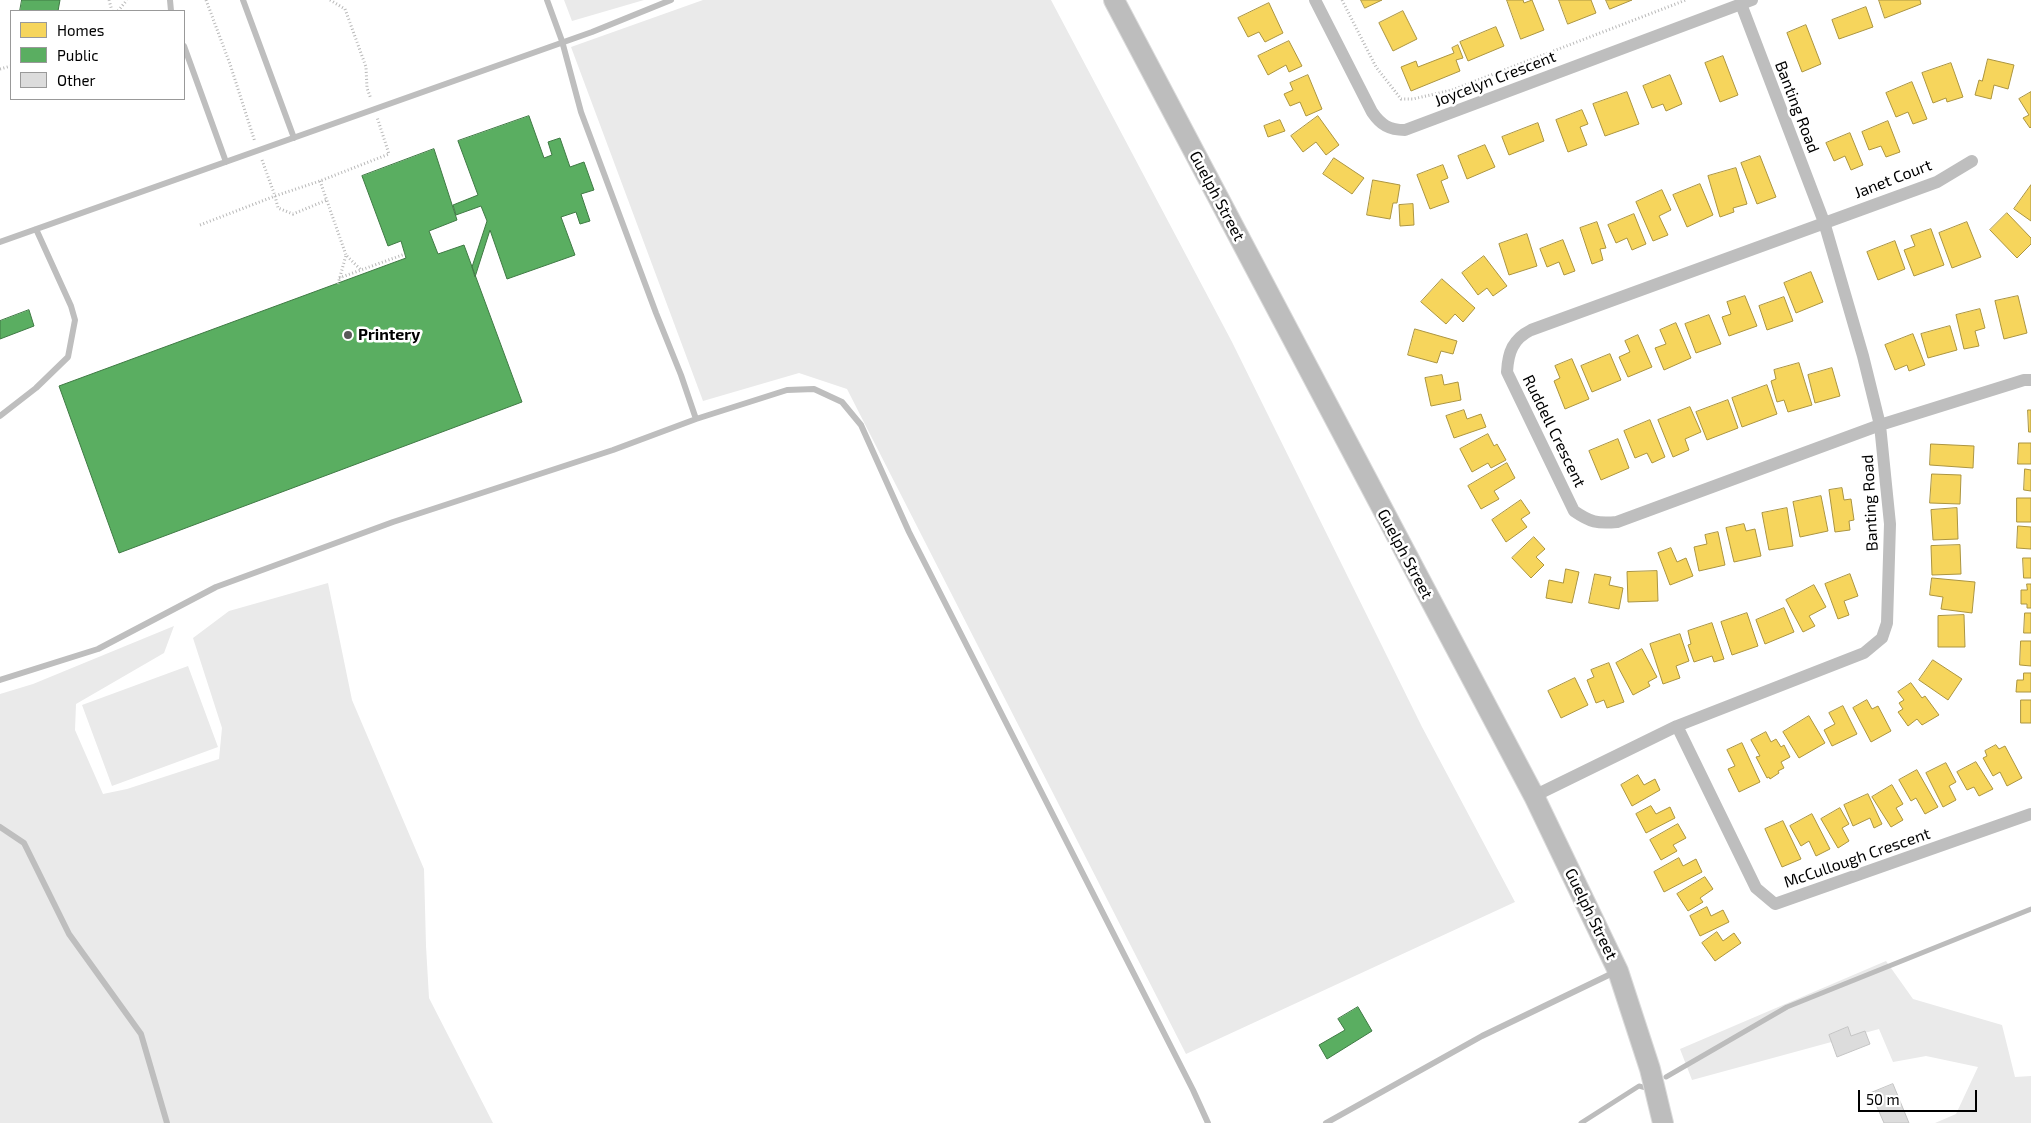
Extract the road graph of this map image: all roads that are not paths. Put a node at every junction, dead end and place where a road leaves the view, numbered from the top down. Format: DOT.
graph roads {
  1 [pos="243,0"];
  2 [pos="547,0"];
  3 [pos="670,0"];
  4 [pos="1114,0"];
  5 [pos="1314,0"];
  6 [pos="1746,2"];
  7 [pos="562,41"];
  8 [pos="185,49"];
  9 [pos="294,138"];
  10 [pos="1972,161"];
  11 [pos="226,162"];
  12 [pos="1824,222"];
  13 [pos="36,229"];
  14 [pos="0,242"];
  15 [pos="2031,380"];
  16 [pos="0,416"];
  17 [pos="696,419"];
  18 [pos="1880,425"];
  19 [pos="0,680"];
  20 [pos="1677,726"];
  21 [pos="1534,796"];
  22 [pos="2031,814"];
  23 [pos="0,827"];
  24 [pos="1618,971"];
  25 [pos="167,1123"];
  26 [pos="1208,1123"];
  27 [pos="1326,1123"];
  28 [pos="1662,1123"];
  1 -- 9 [label="lane"];
  2 -- 7 [label="lane"];
  3 -- 7 [label="lane"];
  4 -- 21 [label="main road, Guelph Street"];
  5 -- 6 [label="street, Joycelyn Crescent"];
  6 -- 12 [label="street, Banting Road"];
  7 -- 9 [label="lane"];
  7 -- 17 [label="lane"];
  8 -- 11 [label="lane"];
  9 -- 11 [label="lane"];
  10 -- 12 [label="street, Janet Court"];
  11 -- 13 [label="lane"];
  12 -- 18 [label="street, Banting Road"];
  12 -- 18 [label="street, Ruddell Crescent"];
  13 -- 14 [label="lane"];
  13 -- 16 [label="lane"];
  15 -- 18 [label="street"];
  17 -- 19 [label="lane"];
  17 -- 26 [label="lane"];
  18 -- 20 [label="street, Banting Road"];
  20 -- 21 [label="street, Banting Road"];
  20 -- 22 [label="street, McCullough Crescent"];
  21 -- 24 [label="main road, Guelph Street"];
  23 -- 25 [label="lane"];
  24 -- 27 [label="lane"];
  24 -- 28 [label="main road, Guelph Street"];
}
